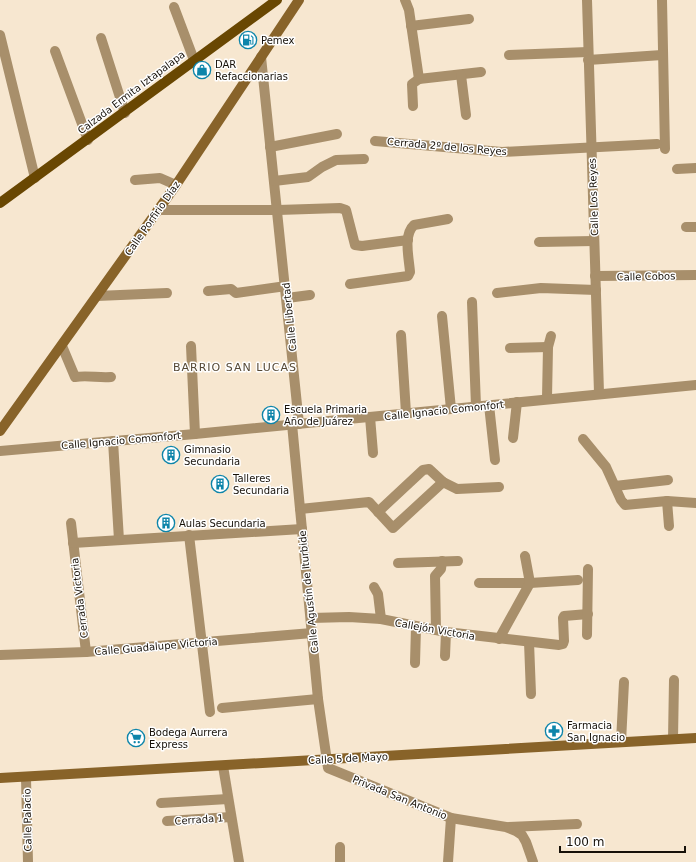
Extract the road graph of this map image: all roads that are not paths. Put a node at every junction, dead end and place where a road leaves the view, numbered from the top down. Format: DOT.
graph roads {
  1 [pos="277,0"];
  2 [pos="299,0"];
  3 [pos="405,0"];
  4 [pos="587,0"];
  5 [pos="662,0"];
  6 [pos="174,7"];
  7 [pos="469,19"];
  8 [pos="411,26"];
  9 [pos="0,35"];
  10 [pos="101,38"];
  11 [pos="55,51"];
  12 [pos="509,55"];
  13 [pos="662,55"];
  14 [pos="588,56"];
  15 [pos="261,57"];
  16 [pos="194,60"];
  17 [pos="481,72"];
  18 [pos="461,75"];
  19 [pos="420,79"];
  20 [pos="413,106"];
  21 [pos="125,113"];
  22 [pos="466,115"];
  23 [pos="337,134"];
  24 [pos="88,140"];
  25 [pos="375,141"];
  26 [pos="270,147"];
  27 [pos="591,147"];
  28 [pos="364,159"];
  29 [pos="696,168"];
  30 [pos="677,169"];
  31 [pos="35,178"];
  32 [pos="135,180"];
  33 [pos="274,181"];
  34 [pos="176,185"];
  35 [pos="1,201"];
  36 [pos="158,210"];
  37 [pos="278,210"];
  38 [pos="448,219"];
  39 [pos="408,240"];
  40 [pos="594,241"];
  41 [pos="539,242"];
  42 [pos="696,275"];
  43 [pos="595,276"];
  44 [pos="350,284"];
  45 [pos="286,286"];
  46 [pos="208,290"];
  47 [pos="596,290"];
  48 [pos="167,293"];
  49 [pos="497,294"];
  50 [pos="310,295"];
  51 [pos="96,296"];
  52 [pos="287,298"];
  53 [pos="472,302"];
  54 [pos="442,316"];
  55 [pos="401,335"];
  56 [pos="551,336"];
  57 [pos="62,346"];
  58 [pos="191,346"];
  59 [pos="510,348"];
  60 [pos="548,348"];
  61 [pos="111,378"];
  62 [pos="696,385"];
  63 [pos="599,393"];
  64 [pos="547,398"];
  65 [pos="517,402"];
  66 [pos="489,405"];
  67 [pos="476,406"];
  68 [pos="451,409"];
  69 [pos="406,413"];
  70 [pos="370,417"];
  71 [pos="295,424"];
  72 [pos="0,431"];
  73 [pos="195,434"];
  74 [pos="513,438"];
  75 [pos="583,439"];
  76 [pos="113,441"];
  77 [pos="0,451"];
  78 [pos="373,453"];
  79 [pos="495,460"];
  80 [pos="668,480"];
  81 [pos="443,482"];
  82 [pos="615,486"];
  83 [pos="499,487"];
  84 [pos="667,501"];
  85 [pos="696,503"];
  86 [pos="300,509"];
  87 [pos="378,512"];
  88 [pos="71,523"];
  89 [pos="669,526"];
  90 [pos="302,530"];
  91 [pos="189,535"];
  92 [pos="119,540"];
  93 [pos="73,544"];
  94 [pos="525,556"];
  95 [pos="442,561"];
  96 [pos="458,561"];
  97 [pos="398,563"];
  98 [pos="588,569"];
  99 [pos="578,580"];
  100 [pos="479,583"];
  101 [pos="530,583"];
  102 [pos="374,587"];
  103 [pos="588,614"];
  104 [pos="311,618"];
  105 [pos="381,619"];
  106 [pos="416,627"];
  107 [pos="441,631"];
  108 [pos="312,633"];
  109 [pos="587,635"];
  110 [pos="499,639"];
  111 [pos="202,642"];
  112 [pos="529,642"];
  113 [pos="86,652"];
  114 [pos="0,655"];
  115 [pos="445,656"];
  116 [pos="415,663"];
  117 [pos="674,680"];
  118 [pos="624,682"];
  119 [pos="531,694"];
  120 [pos="318,699"];
  121 [pos="222,708"];
  122 [pos="210,712"];
  123 [pos="696,738"];
  124 [pos="673,740"];
  125 [pos="622,742"];
  126 [pos="327,759"];
  127 [pos="223,766"];
  128 [pos="0,778"];
  129 [pos="26,778"];
  130 [pos="228,799"];
  131 [pos="160,803"];
  132 [pos="231,816"];
  133 [pos="451,818"];
  134 [pos="167,821"];
  135 [pos="577,824"];
  136 [pos="506,827"];
  137 [pos="340,847"];
  138 [pos="28,862"];
  139 [pos="239,862"];
  140 [pos="340,862"];
  141 [pos="448,862"];
  142 [pos="533,862"];
  1 -- 16 [label="main road, Calzada Ermita Iztapalapa"];
  2 -- 15 [label="street, Calle Porfirio Díaz"];
  3 -- 8 [label="street"];
  4 -- 14 [label="street, Calle Los Reyes"];
  5 -- 13 [label="street"];
  6 -- 16 [label="street"];
  7 -- 8 [label="street"];
  8 -- 19 [label="street"];
  9 -- 31 [label="street"];
  10 -- 21 [label="street"];
  11 -- 24 [label="street"];
  12 -- 14 [label="street"];
  13 -- 14 [label="street"];
  13 -- 27 [label="street, Cerrada 2º de los Reyes"];
  14 -- 27 [label="street, Calle Los Reyes"];
  15 -- 26 [label="street, Calle Libertad"];
  15 -- 34 [label="street, Calle Porfirio Díaz"];
  16 -- 21 [label="main road, Calzada Ermita Iztapalapa"];
  17 -- 18 [label="street"];
  18 -- 19 [label="street"];
  18 -- 22 [label="street"];
  19 -- 20 [label="street"];
  21 -- 24 [label="main road, Calzada Ermita Iztapalapa"];
  23 -- 26 [label="street"];
  24 -- 31 [label="main road, Calzada Ermita Iztapalapa"];
  25 -- 27 [label="street, Cerrada 2º de los Reyes"];
  26 -- 33 [label="street, Calle Libertad"];
  27 -- 40 [label="street, Calle Los Reyes"];
  28 -- 33 [label="street"];
  29 -- 30 [label="street"];
  31 -- 35 [label="main road, Calzada Ermita Iztapalapa"];
  32 -- 34 [label="street"];
  33 -- 37 [label="street, Calle Libertad"];
  34 -- 36 [label="street, Calle Porfirio Díaz"];
  36 -- 37 [label="street"];
  36 -- 51 [label="street, Calle Porfirio Díaz"];
  37 -- 39 [label="street"];
  37 -- 45 [label="street, Calle Libertad"];
  38 -- 39 [label="street"];
  39 -- 44 [label="street"];
  40 -- 41 [label="street"];
  40 -- 43 [label="street, Calle Los Reyes"];
  42 -- 43 [label="street, Calle Cobos"];
  43 -- 47 [label="street, Calle Los Reyes"];
  45 -- 46 [label="street"];
  45 -- 52 [label="street, Calle Libertad"];
  47 -- 49 [label="street"];
  47 -- 63 [label="street, Calle Los Reyes"];
  48 -- 51 [label="street"];
  50 -- 52 [label="street"];
  51 -- 57 [label="street, Calle Porfirio Díaz"];
  52 -- 71 [label="street, Calle Libertad"];
  53 -- 67 [label="street"];
  54 -- 68 [label="street"];
  55 -- 69 [label="street"];
  56 -- 60 [label="street"];
  57 -- 61 [label="street"];
  57 -- 72 [label="street, Calle Porfirio Díaz"];
  58 -- 73 [label="street"];
  59 -- 60 [label="street"];
  60 -- 64 [label="street"];
  62 -- 63 [label="street, Calle Ignacio Comonfort"];
  63 -- 64 [label="street, Calle Ignacio Comonfort"];
  64 -- 65 [label="street, Calle Ignacio Comonfort"];
  65 -- 66 [label="street, Calle Ignacio Comonfort"];
  65 -- 74 [label="street"];
  66 -- 67 [label="street, Calle Ignacio Comonfort"];
  66 -- 79 [label="street"];
  67 -- 68 [label="street, Calle Ignacio Comonfort"];
  68 -- 69 [label="street, Calle Ignacio Comonfort"];
  69 -- 70 [label="street, Calle Ignacio Comonfort"];
  70 -- 71 [label="street, Calle Ignacio Comonfort"];
  70 -- 78 [label="street"];
  71 -- 73 [label="street, Calle Ignacio Comonfort"];
  71 -- 86 [label="street, Calle Agustín de Iturbide"];
  73 -- 76 [label="street, Calle Ignacio Comonfort"];
  75 -- 82 [label="street"];
  76 -- 77 [label="street, Calle Ignacio Comonfort"];
  76 -- 92 [label="street"];
  80 -- 82 [label="street"];
  81 -- 83 [label="street"];
  81 -- 87 [label="street"];
  81 -- 87 [label="street"];
  82 -- 84 [label="street"];
  84 -- 85 [label="street"];
  84 -- 89 [label="street"];
  86 -- 87 [label="street"];
  86 -- 90 [label="street, Calle Agustín de Iturbide"];
  88 -- 93 [label="street"];
  90 -- 91 [label="street"];
  90 -- 104 [label="street, Calle Agustín de Iturbide"];
  91 -- 92 [label="street"];
  91 -- 111 [label="street"];
  92 -- 93 [label="street"];
  93 -- 113 [label="street, Cerrada Victoria"];
  94 -- 101 [label="street"];
  95 -- 96 [label="street"];
  95 -- 97 [label="street"];
  95 -- 107 [label="street"];
  98 -- 103 [label="street"];
  99 -- 101 [label="street"];
  100 -- 101 [label="street"];
  101 -- 110 [label="street"];
  102 -- 105 [label="street"];
  103 -- 109 [label="street"];
  103 -- 112 [label="street, Callejón Victoria"];
  104 -- 105 [label="street, Callejón Victoria"];
  104 -- 108 [label="street, Calle Agustín de Iturbide"];
  105 -- 106 [label="street, Callejón Victoria"];
  106 -- 107 [label="street, Callejón Victoria"];
  106 -- 116 [label="street"];
  107 -- 110 [label="street, Callejón Victoria"];
  107 -- 115 [label="street"];
  108 -- 111 [label="street, Calle Guadalupe Victoria"];
  108 -- 120 [label="street, Calle Agustín de Iturbide"];
  110 -- 112 [label="street, Callejón Victoria"];
  111 -- 113 [label="street, Calle Guadalupe Victoria"];
  111 -- 122 [label="street"];
  112 -- 119 [label="street"];
  113 -- 114 [label="street, Calle Guadalupe Victoria"];
  117 -- 124 [label="street"];
  118 -- 125 [label="street"];
  120 -- 121 [label="street"];
  120 -- 126 [label="street, Calle Agustín de Iturbide"];
  123 -- 124 [label="street, Calle 5 de Mayo"];
  124 -- 125 [label="street, Calle 5 de Mayo"];
  125 -- 126 [label="street, Calle 5 de Mayo"];
  126 -- 127 [label="street, Calle 5 de Mayo"];
  126 -- 133 [label="street, Privada San Antonio"];
  127 -- 129 [label="street, Calle 5 de Mayo"];
  127 -- 130 [label="street"];
  128 -- 129 [label="street, Calle 5 de Mayo"];
  129 -- 138 [label="street, Calle Palacio"];
  130 -- 131 [label="street"];
  130 -- 132 [label="street"];
  132 -- 134 [label="street, Cerrada 1"];
  132 -- 139 [label="street"];
  133 -- 136 [label="street, Privada San Antonio"];
  133 -- 141 [label="street"];
  135 -- 136 [label="street"];
  136 -- 142 [label="street, Privada San Antonio"];
  137 -- 140 [label="street"];
}
